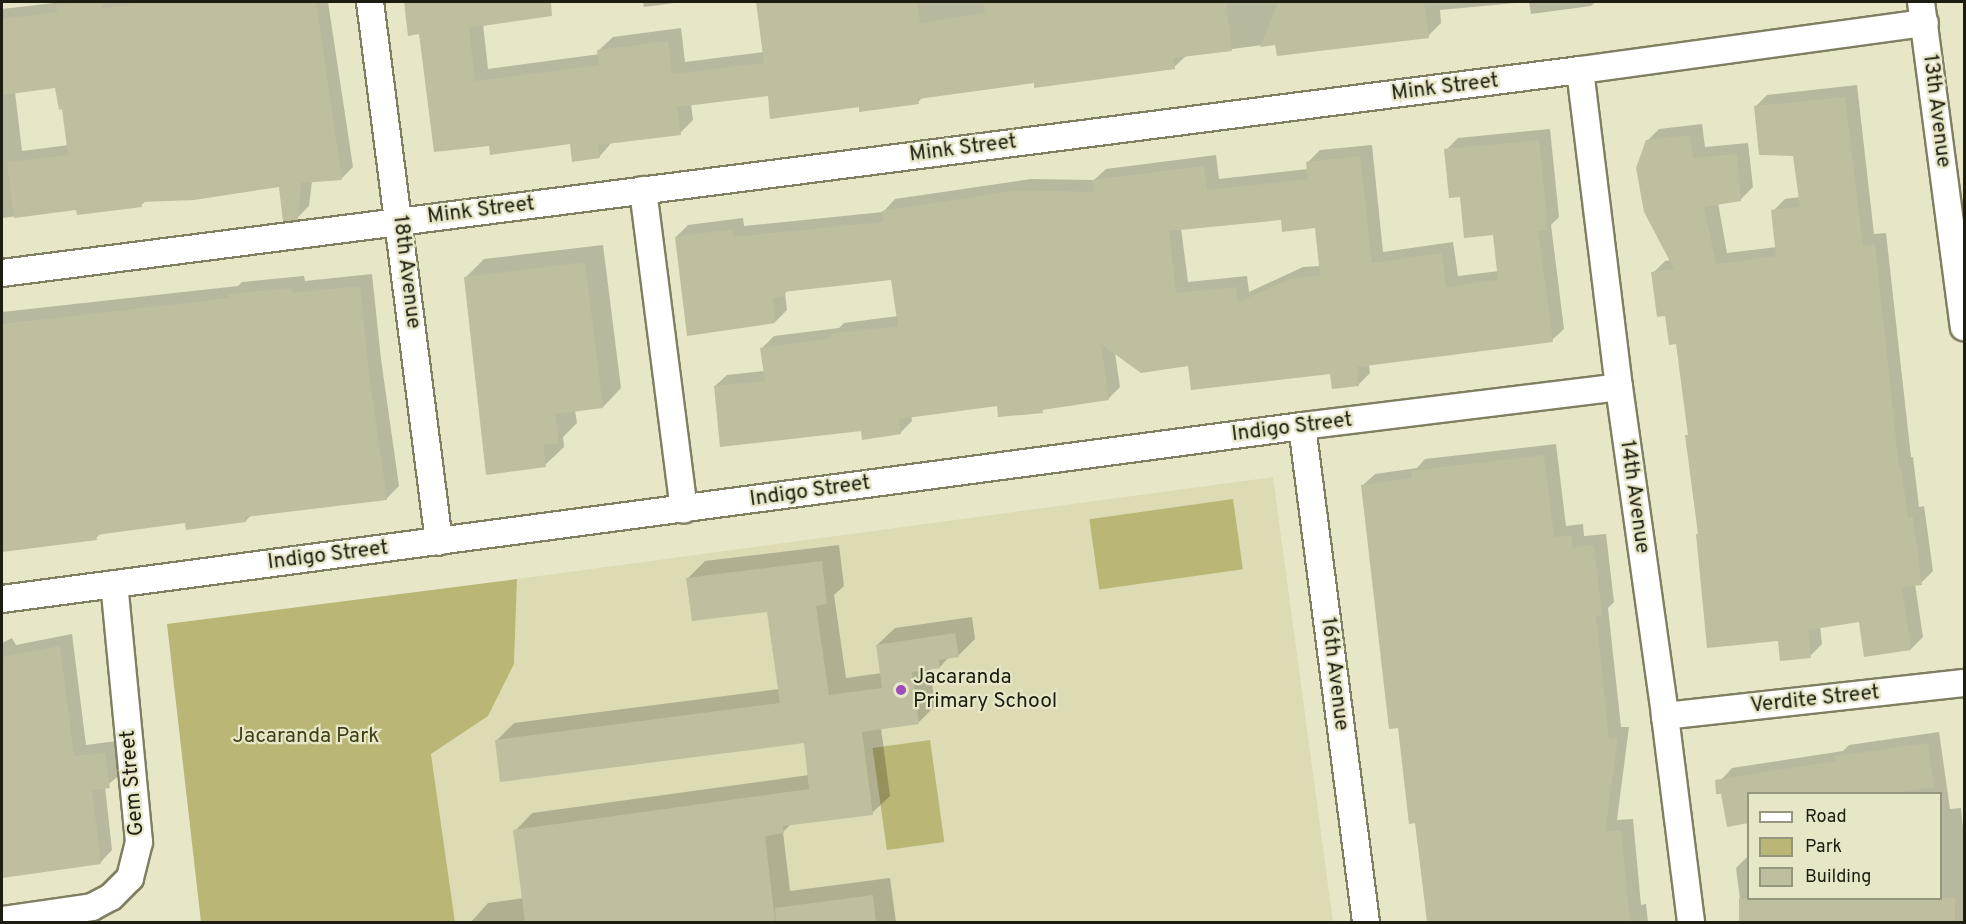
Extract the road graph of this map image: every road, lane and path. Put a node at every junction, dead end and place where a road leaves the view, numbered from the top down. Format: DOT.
graph roads {
  1 [pos="370,2"];
  2 [pos="1923,12"];
  3 [pos="1580,70"];
  4 [pos="643,190"];
  5 [pos="400,221"];
  6 [pos="2,273"];
  7 [pos="1964,319"];
  8 [pos="1618,387"];
  9 [pos="1302,426"];
  10 [pos="684,509"];
  11 [pos="439,542"];
  12 [pos="114,584"];
  13 [pos="2,599"];
  14 [pos="1965,683"];
  15 [pos="1665,716"];
  16 [pos="2,920"];
  17 [pos="1366,922"];
  18 [pos="1691,922"];
  1 -- 5 [label="street, 18th Avenue"];
  2 -- 3 [label="street, Mink Street"];
  2 -- 7 [label="street, 13th Avenue"];
  3 -- 4 [label="street, Mink Street"];
  3 -- 8 [label="street, 14th Avenue"];
  4 -- 5 [label="street, Mink Street"];
  4 -- 10 [label="street"];
  5 -- 6 [label="street, Mink Street"];
  5 -- 11 [label="street, 18th Avenue"];
  8 -- 9 [label="street, Indigo Street"];
  8 -- 15 [label="street, 14th Avenue"];
  9 -- 10 [label="street, Indigo Street"];
  9 -- 17 [label="street, 16th Avenue"];
  10 -- 11 [label="street, Indigo Street"];
  11 -- 12 [label="street, Indigo Street"];
  12 -- 13 [label="street, Indigo Street"];
  12 -- 16 [label="street, Gem Street"];
  14 -- 15 [label="street, Verdite Street"];
  15 -- 18 [label="street, 14th Avenue"];
}
